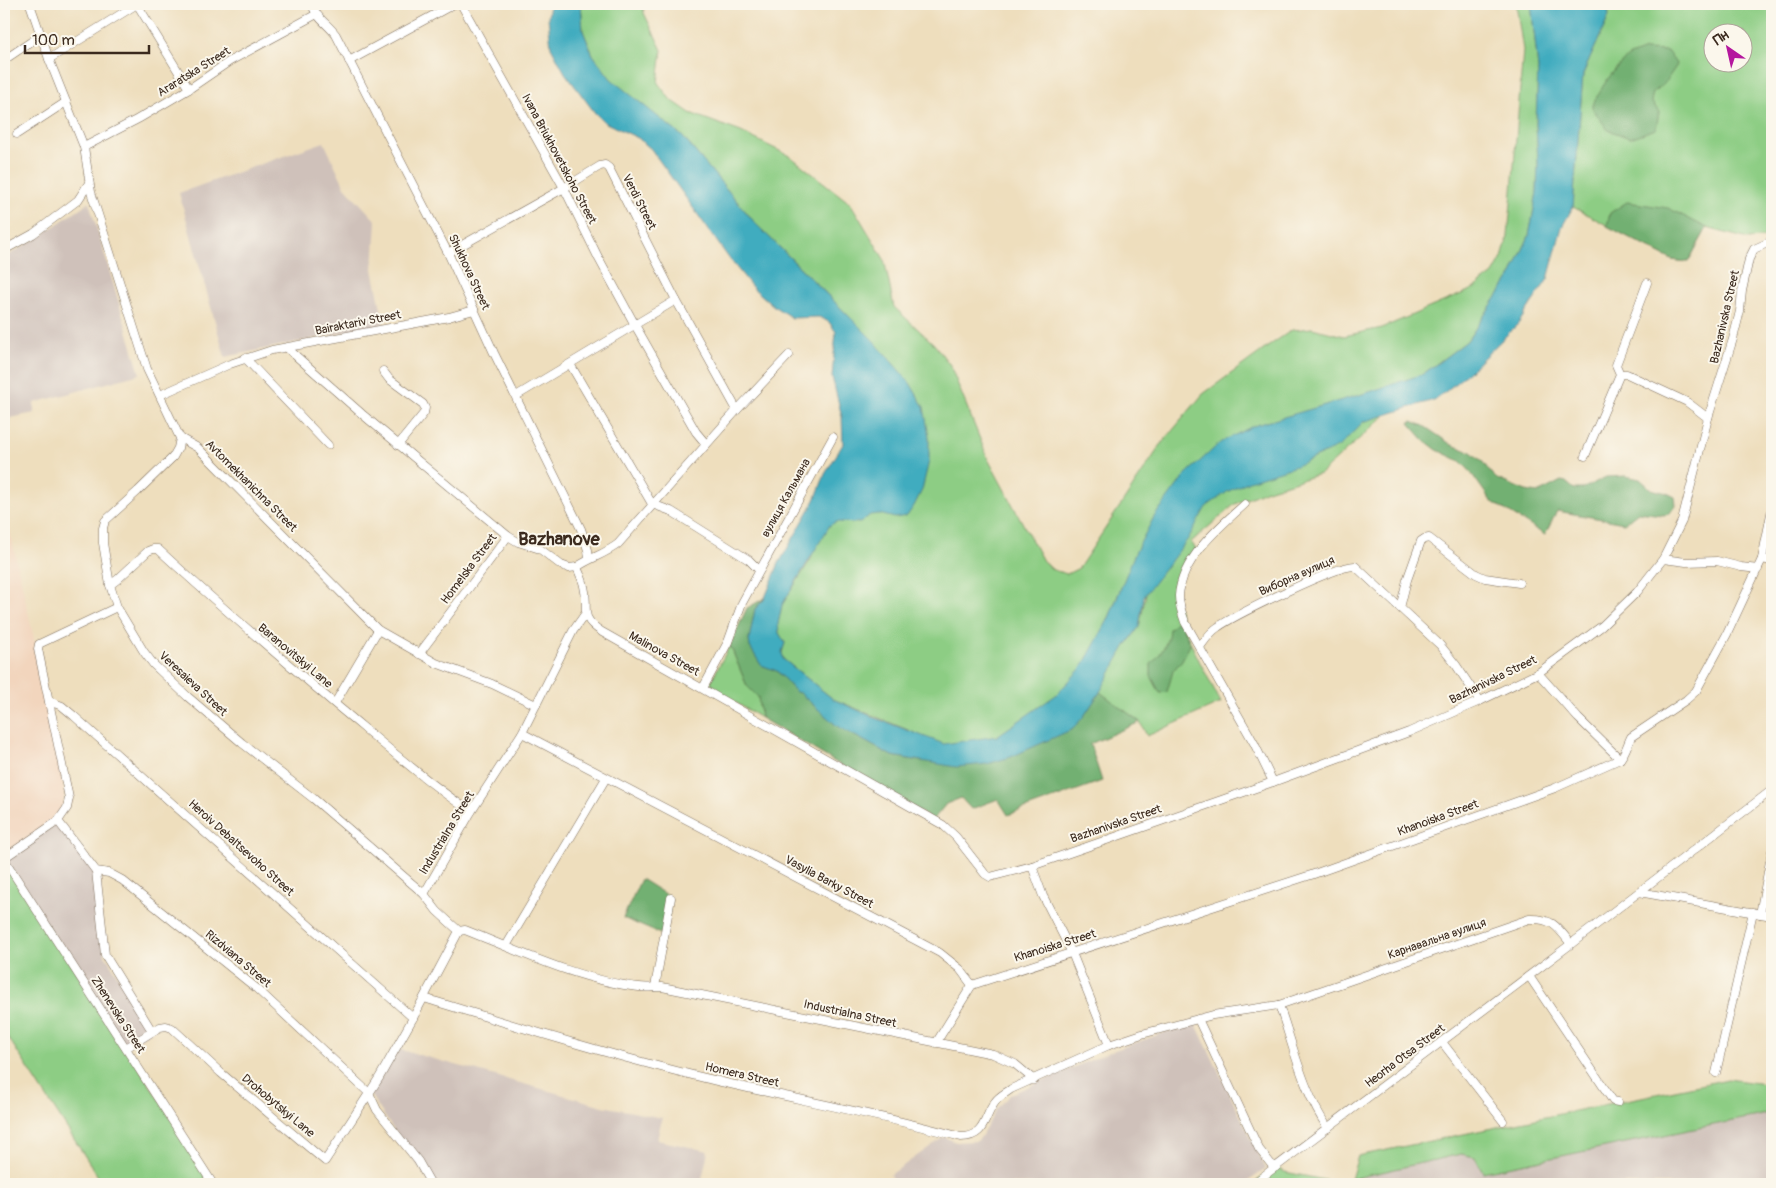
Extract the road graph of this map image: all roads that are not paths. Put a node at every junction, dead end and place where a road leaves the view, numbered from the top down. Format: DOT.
graph roads {
  1 [pos="30,4"];
  2 [pos="137,4"];
  3 [pos="312,4"];
  4 [pos="454,4"];
  5 [pos="462,4"];
  6 [pos="315,15"];
  7 [pos="40,35"];
  8 [pos="49,59"];
  9 [pos="4,60"];
  10 [pos="349,61"];
  11 [pos="189,89"];
  12 [pos="66,102"];
  13 [pos="17,134"];
  14 [pos="84,147"];
  15 [pos="89,183"];
  16 [pos="564,188"];
  17 [pos="1772,241"];
  18 [pos="4,250"];
  19 [pos="448,253"];
  20 [pos="1647,283"];
  21 [pos="676,300"];
  22 [pos="474,310"];
  23 [pos="635,325"];
  24 [pos="287,348"];
  25 [pos="790,355"];
  26 [pos="245,358"];
  27 [pos="570,364"];
  28 [pos="383,371"];
  29 [pos="1620,374"];
  30 [pos="160,395"];
  31 [pos="516,396"];
  32 [pos="737,410"];
  33 [pos="1708,418"];
  34 [pos="833,437"];
  35 [pos="180,438"];
  36 [pos="328,444"];
  37 [pos="706,444"];
  38 [pos="398,445"];
  39 [pos="1585,456"];
  40 [pos="652,504"];
  41 [pos="1245,504"];
  42 [pos="1772,509"];
  43 [pos="508,536"];
  44 [pos="589,559"];
  45 [pos="1663,559"];
  46 [pos="1762,559"];
  47 [pos="1772,561"];
  48 [pos="577,567"];
  49 [pos="1758,569"];
  50 [pos="759,570"];
  51 [pos="1519,583"];
  52 [pos="110,585"];
  53 [pos="116,607"];
  54 [pos="1400,608"];
  55 [pos="585,614"];
  56 [pos="378,630"];
  57 [pos="1200,647"];
  58 [pos="419,654"];
  59 [pos="1538,672"];
  60 [pos="702,688"];
  61 [pos="49,701"];
  62 [pos="1480,701"];
  63 [pos="335,704"];
  64 [pos="536,704"];
  65 [pos="522,733"];
  66 [pos="1620,759"];
  67 [pos="606,778"];
  68 [pos="1273,782"];
  69 [pos="1772,790"];
  70 [pos="471,812"];
  71 [pos="58,820"];
  72 [pos="1772,851"];
  73 [pos="4,858"];
  74 [pos="1032,866"];
  75 [pos="96,871"];
  76 [pos="1639,892"];
  77 [pos="424,894"];
  78 [pos="671,898"];
  79 [pos="1757,913"];
  80 [pos="1772,916"];
  81 [pos="460,931"];
  82 [pos="1570,944"];
  83 [pos="506,946"];
  84 [pos="1072,953"];
  85 [pos="1529,976"];
  86 [pos="972,985"];
  87 [pos="654,987"];
  88 [pos="424,998"];
  89 [pos="1279,1005"];
  90 [pos="414,1018"];
  91 [pos="1198,1019"];
  92 [pos="152,1031"];
  93 [pos="1442,1042"];
  94 [pos="936,1043"];
  95 [pos="1109,1046"];
  96 [pos="126,1048"];
  97 [pos="1716,1073"];
  98 [pos="1034,1080"];
  99 [pos="369,1093"];
  100 [pos="1618,1102"];
  101 [pos="1503,1121"];
  102 [pos="1328,1128"];
  103 [pos="1276,1168"];
  104 [pos="213,1184"];
  105 [pos="431,1184"];
  106 [pos="1253,1184"];
  1 -- 7 [label="street"];
  2 -- 8 [label="street"];
  2 -- 11 [label="street"];
  3 -- 6 [label="street"];
  4 -- 10 [label="street"];
  5 -- 16 [label="street, Ivana Briukhovetskoho Street"];
  6 -- 10 [label="street, Shukhova Street"];
  6 -- 11 [label="street, Araratska Street"];
  7 -- 8 [label="street"];
  7 -- 9 [label="street"];
  8 -- 12 [label="street"];
  10 -- 19 [label="street, Shukhova Street"];
  11 -- 14 [label="street, Araratska Street"];
  12 -- 13 [label="street"];
  12 -- 14 [label="street"];
  14 -- 15 [label="street"];
  15 -- 18 [label="street"];
  15 -- 30 [label="street"];
  16 -- 19 [label="street, Verdi Street"];
  16 -- 21 [label="street, Verdi Street"];
  16 -- 23 [label="street, Ivana Briukhovetskoho Street"];
  17 -- 33 [label="street, Bazhanivska Street"];
  19 -- 22 [label="street, Shukhova Street"];
  20 -- 29 [label="street"];
  21 -- 23 [label="street"];
  21 -- 32 [label="street, Verdi Street"];
  22 -- 24 [label="street, Bairaktariv Street"];
  22 -- 31 [label="street, Shukhova Street"];
  23 -- 27 [label="street"];
  23 -- 37 [label="street, Ivana Briukhovetskoho Street"];
  24 -- 26 [label="street, Bairaktariv Street"];
  24 -- 38 [label="street"];
  25 -- 32 [label="street"];
  26 -- 30 [label="street, Bairaktariv Street"];
  26 -- 36 [label="street"];
  27 -- 31 [label="street"];
  27 -- 40 [label="street"];
  28 -- 38 [label="street"];
  29 -- 33 [label="street"];
  29 -- 39 [label="street"];
  30 -- 35 [label="street"];
  31 -- 44 [label="street, Shukhova Street"];
  32 -- 37 [label="street"];
  33 -- 45 [label="street, Bazhanivska Street"];
  34 -- 50 [label="street, вулиця Кальмана"];
  35 -- 52 [label="street, Veresaieva Street"];
  35 -- 56 [label="street, Avtomekhanichna Street"];
  37 -- 40 [label="street"];
  38 -- 43 [label="street"];
  40 -- 44 [label="street"];
  40 -- 50 [label="street"];
  41 -- 57 [label="street"];
  42 -- 46 [label="street"];
  43 -- 48 [label="street, Homelska Street"];
  43 -- 58 [label="street, Homelska Street"];
  44 -- 48 [label="street"];
  45 -- 49 [label="street"];
  45 -- 59 [label="street, Bazhanivska Street"];
  46 -- 47 [label="street"];
  46 -- 49 [label="street"];
  48 -- 55 [label="street"];
  49 -- 66 [label="street"];
  50 -- 60 [label="street, вулиця Кальмана"];
  51 -- 54 [label="street"];
  52 -- 53 [label="street, Veresaieva Street"];
  52 -- 63 [label="street, Baranovitskyi Lane"];
  53 -- 61 [label="street"];
  53 -- 77 [label="street, Veresaieva Street"];
  54 -- 57 [label="street, Виборна вулиця"];
  54 -- 62 [label="street, Виборна вулиця"];
  55 -- 60 [label="street, Malinova Street"];
  55 -- 64 [label="street, Industrialna Street"];
  56 -- 58 [label="street, Avtomekhanichna Street"];
  56 -- 63 [label="street"];
  57 -- 68 [label="street"];
  58 -- 64 [label="street, Avtomekhanichna Street"];
  59 -- 62 [label="street, Bazhanivska Street"];
  59 -- 66 [label="street"];
  60 -- 74 [label="street, Malinova Street"];
  61 -- 71 [label="street"];
  61 -- 90 [label="street, Heroiv Debaltsevoho Street"];
  62 -- 68 [label="street, Bazhanivska Street"];
  63 -- 70 [label="street, Baranovitskyi Lane"];
  64 -- 65 [label="street, Industrialna Street"];
  65 -- 67 [label="street, Vasylia Barky Street"];
  65 -- 70 [label="street, Industrialna Street"];
  66 -- 84 [label="street, Khanoiska Street"];
  67 -- 83 [label="street"];
  67 -- 86 [label="street, Vasylia Barky Street"];
  68 -- 74 [label="street, Bazhanivska Street"];
  69 -- 76 [label="street"];
  70 -- 77 [label="street, Industrialna Street"];
  71 -- 73 [label="street"];
  71 -- 75 [label="street"];
  72 -- 79 [label="street"];
  73 -- 96 [label="street, Zhenevska Street"];
  74 -- 84 [label="street"];
  75 -- 92 [label="street"];
  75 -- 99 [label="street, Rizdviana Street"];
  76 -- 79 [label="street"];
  76 -- 82 [label="street"];
  77 -- 81 [label="street, Industrialna Street"];
  78 -- 87 [label="street"];
  79 -- 80 [label="street"];
  79 -- 97 [label="street"];
  81 -- 83 [label="street, Industrialna Street"];
  81 -- 88 [label="street"];
  82 -- 85 [label="street, Heorha Otsa Street"];
  82 -- 89 [label="street, Карнавальна вулиця"];
  83 -- 87 [label="street, Industrialna Street"];
  84 -- 86 [label="street, Khanoiska Street"];
  84 -- 95 [label="street"];
  85 -- 93 [label="street, Heorha Otsa Street"];
  85 -- 100 [label="street"];
  86 -- 94 [label="street"];
  87 -- 94 [label="street, Industrialna Street"];
  88 -- 90 [label="street"];
  88 -- 98 [label="street, Homera Street"];
  89 -- 91 [label="street, Карнавальна вулиця"];
  89 -- 102 [label="street"];
  90 -- 99 [label="street"];
  91 -- 95 [label="street, Карнавальна вулиця"];
  91 -- 103 [label="street"];
  92 -- 96 [label="street"];
  92 -- 99 [label="street, Drohobytskyi Lane"];
  93 -- 101 [label="street"];
  93 -- 102 [label="street, Heorha Otsa Street"];
  94 -- 98 [label="street, Industrialna Street"];
  95 -- 98 [label="street, Homera Street"];
  96 -- 104 [label="street, Zhenevska Street"];
  99 -- 105 [label="street, Rizdviana Street"];
  102 -- 103 [label="street, Heorha Otsa Street"];
  103 -- 106 [label="street, Heorha Otsa Street"];
}
